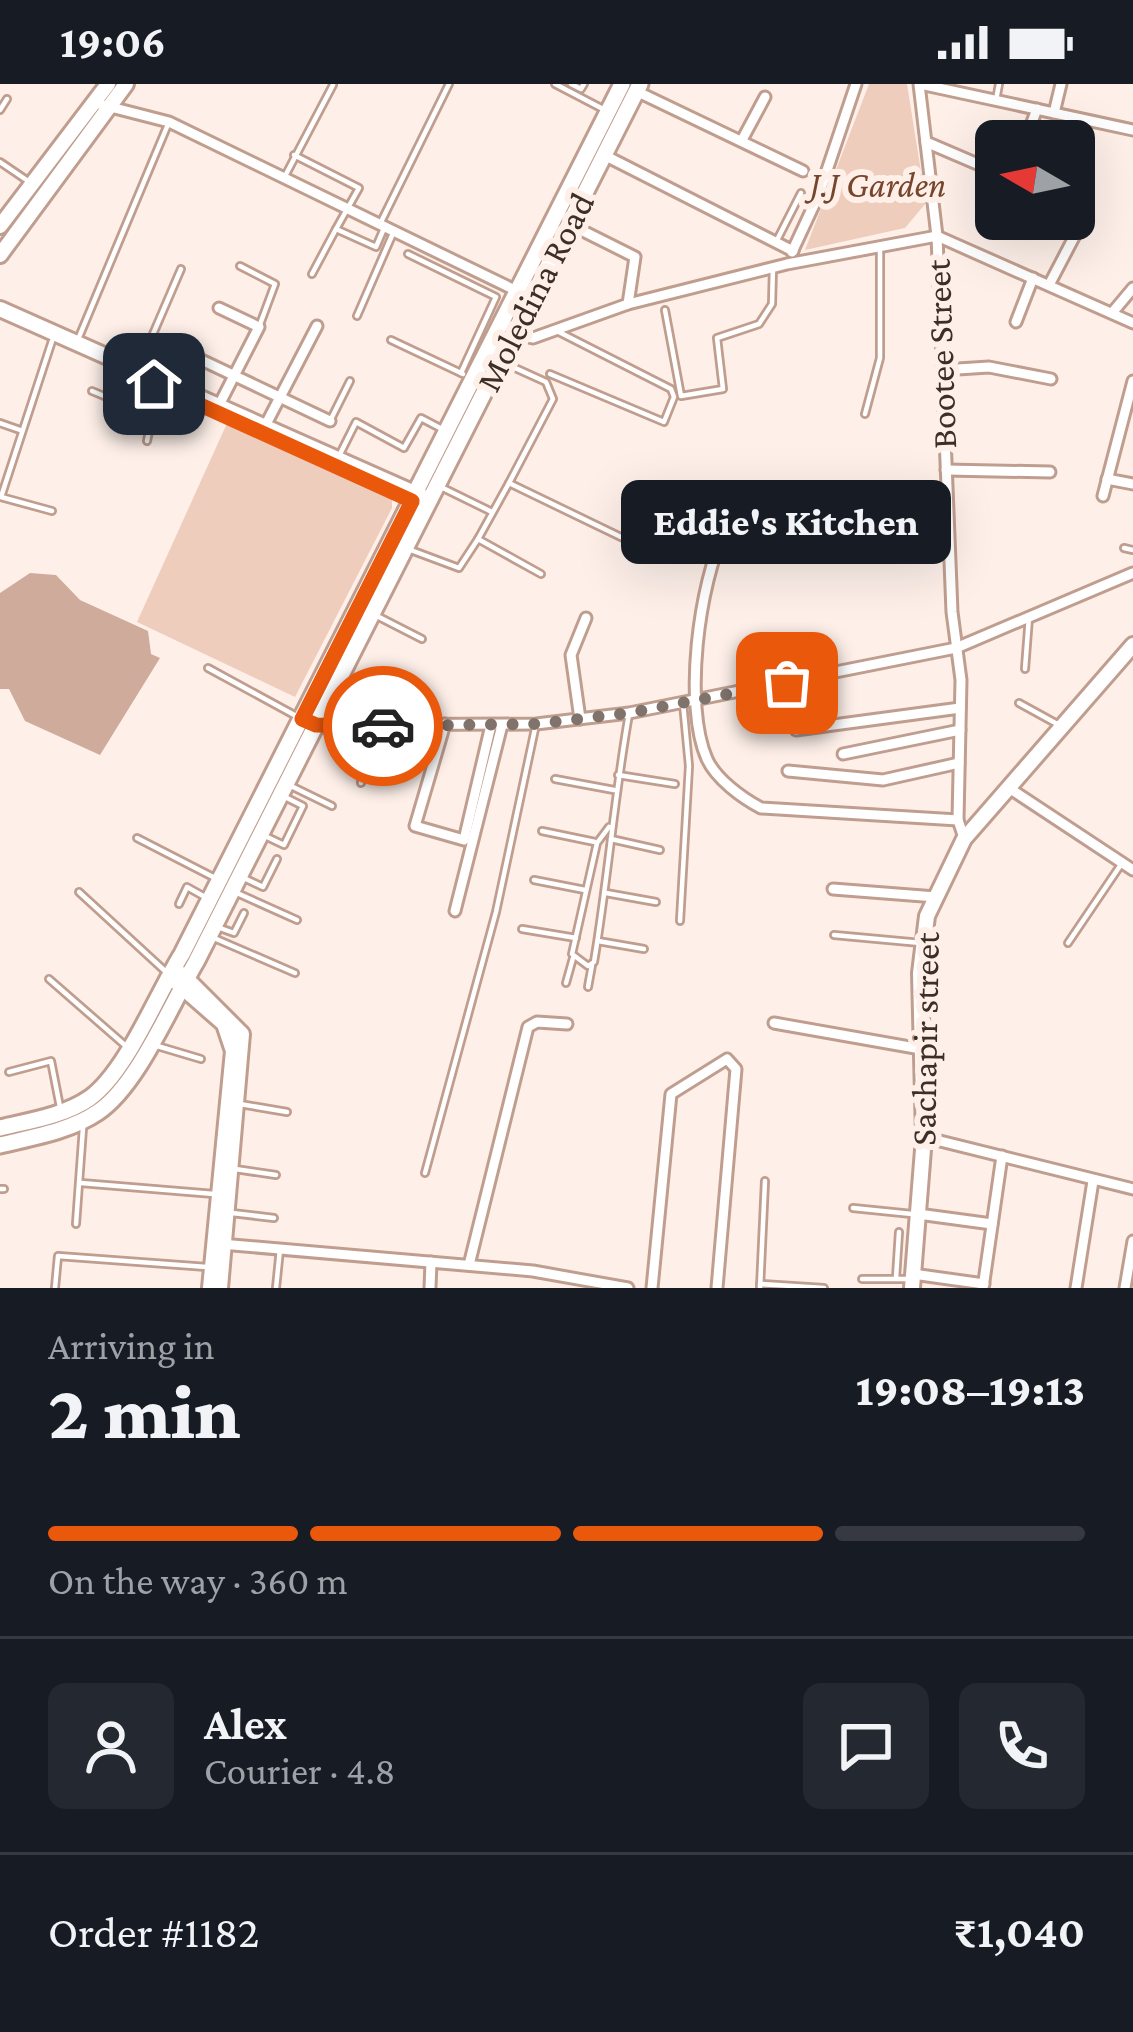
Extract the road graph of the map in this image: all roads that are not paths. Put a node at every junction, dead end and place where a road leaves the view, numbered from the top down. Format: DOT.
graph roads {
  1 [pos="449,84"];
  2 [pos="555,84"];
  3 [pos="572,84"];
  4 [pos="584,84"];
  5 [pos="856,84"];
  6 [pos="920,84"];
  7 [pos="999,84"];
  8 [pos="1061,84"];
  9 [pos="333,85"];
  10 [pos="632,86"];
  11 [pos="112,92"];
  12 [pos="765,97"];
  13 [pos="7,99"];
  14 [pos="996,100"];
  15 [pos="1037,109"];
  16 [pos="0,110"];
  17 [pos="608,111"];
  18 [pos="1054,113"];
  19 [pos="1033,120"];
  20 [pos="170,122"];
  21 [pos="1133,130"];
  22 [pos="742,140"];
  23 [pos="926,142"];
  24 [pos="294,155"];
  25 [pos="604,155"];
  26 [pos="0,162"];
  27 [pos="975,163"];
  28 [pos="803,171"];
  29 [pos="284,178"];
  30 [pos="32,184"];
  31 [pos="801,193"];
  32 [pos="349,209"];
  33 [pos="569,224"];
  34 [pos="0,226"];
  35 [pos="386,227"];
  36 [pos="336,229"];
  37 [pos="937,236"];
  38 [pos="1072,240"];
  39 [pos="776,242"];
  40 [pos="880,247"];
  41 [pos="793,250"];
  42 [pos="409,254"];
  43 [pos="0,255"];
  44 [pos="787,264"];
  45 [pos="240,266"];
  46 [pos="773,267"];
  47 [pos="181,269"];
  48 [pos="312,274"];
  49 [pos="1033,278"];
  50 [pos="1049,285"];
  51 [pos="1133,288"];
  52 [pos="525,295"];
  53 [pos="628,304"];
  54 [pos="219,308"];
  55 [pos="0,309"];
  56 [pos="665,310"];
  57 [pos="1112,313"];
  58 [pos="357,316"];
  59 [pos="0,319"];
  60 [pos="1016,322"];
  61 [pos="1133,323"];
  62 [pos="317,326"];
  63 [pos="259,327"];
  64 [pos="557,331"];
  65 [pos="514,334"];
  66 [pos="52,340"];
  67 [pos="391,340"];
  68 [pos="77,343"];
  69 [pos="194,356"];
  70 [pos="500,361"];
  71 [pos="138,369"];
  72 [pos="943,370"];
  73 [pos="550,374"];
  74 [pos="234,376"];
  75 [pos="467,376"];
  76 [pos="1051,379"];
  77 [pos="350,381"];
  78 [pos="1133,381"];
  79 [pos="154,384"];
  80 [pos="92,392"];
  81 [pos="280,398"];
  82 [pos="218,407"];
  83 [pos="142,411"];
  84 [pos="865,414"];
  85 [pos="330,421"];
  86 [pos="0,423"];
  87 [pos="264,428"];
  88 [pos="20,430"];
  89 [pos="448,431"];
  90 [pos="147,441"];
  91 [pos="336,461"];
  92 [pos="946,470"];
  93 [pos="1050,472"];
  94 [pos="1106,479"];
  95 [pos="509,484"];
  96 [pos="1133,484"];
  97 [pos="1103,496"];
  98 [pos="425,497"];
  99 [pos="52,511"];
  100 [pos="493,512"];
  101 [pos="788,528"];
  102 [pos="725,531"];
  103 [pos="948,537"];
  104 [pos="478,539"];
  105 [pos="625,539"];
  106 [pos="406,548"];
  107 [pos="1124,548"];
  108 [pos="1133,550"];
  109 [pos="1133,573"];
  110 [pos="541,574"];
  111 [pos="372,614"];
  112 [pos="1029,617"];
  113 [pos="586,618"];
  114 [pos="422,638"];
  115 [pos="1133,645"];
  116 [pos="956,648"];
  117 [pos="208,668"];
  118 [pos="1024,669"];
  119 [pos="787,683"];
  120 [pos="689,702"];
  121 [pos="1019,703"];
  122 [pos="960,708"];
  123 [pos="629,713"];
  124 [pos="580,719"];
  125 [pos="309,722"];
  126 [pos="446,724"];
  127 [pos="536,724"];
  128 [pos="496,725"];
  129 [pos="1064,727"];
  130 [pos="960,730"];
  131 [pos="843,754"];
  132 [pos="959,763"];
  133 [pos="788,771"];
  134 [pos="618,775"];
  135 [pos="555,779"];
  136 [pos="361,783"];
  137 [pos="675,784"];
  138 [pos="283,789"];
  139 [pos="616,790"];
  140 [pos="1012,790"];
  141 [pos="332,806"];
  142 [pos="958,820"];
  143 [pos="609,827"];
  144 [pos="542,831"];
  145 [pos="260,834"];
  146 [pos="137,838"];
  147 [pos="611,839"];
  148 [pos="964,839"];
  149 [pos="597,842"];
  150 [pos="660,850"];
  151 [pos="277,859"];
  152 [pos="1122,862"];
  153 [pos="1133,870"];
  154 [pos="534,880"];
  155 [pos="230,882"];
  156 [pos="833,889"];
  157 [pos="585,890"];
  158 [pos="79,892"];
  159 [pos="606,893"];
  160 [pos="936,897"];
  161 [pos="210,899"];
  162 [pos="656,902"];
  163 [pos="179,904"];
  164 [pos="455,911"];
  165 [pos="244,913"];
  166 [pos="297,920"];
  167 [pos="680,921"];
  168 [pos="522,928"];
  169 [pos="212,930"];
  170 [pos="834,935"];
  171 [pos="576,938"];
  172 [pos="598,941"];
  173 [pos="921,943"];
  174 [pos="1068,943"];
  175 [pos="644,949"];
  176 [pos="573,958"];
  177 [pos="592,965"];
  178 [pos="295,974"];
  179 [pos="178,977"];
  180 [pos="49,979"];
  181 [pos="566,983"];
  182 [pos="588,987"];
  183 [pos="774,1023"];
  184 [pos="567,1024"];
  185 [pos="148,1043"];
  186 [pos="128,1048"];
  187 [pos="922,1048"];
  188 [pos="202,1059"];
  189 [pos="9,1072"];
  190 [pos="234,1103"];
  191 [pos="62,1112"];
  192 [pos="287,1112"];
  193 [pos="83,1120"];
  194 [pos="0,1128"];
  195 [pos="924,1137"];
  196 [pos="0,1145"];
  197 [pos="1001,1156"];
  198 [pos="228,1167"];
  199 [pos="425,1173"];
  200 [pos="276,1175"];
  201 [pos="765,1181"];
  202 [pos="1093,1181"];
  203 [pos="81,1183"];
  204 [pos="1133,1190"];
  205 [pos="220,1194"];
  206 [pos="853,1208"];
  207 [pos="223,1212"];
  208 [pos="918,1214"];
  209 [pos="274,1218"];
  210 [pos="76,1224"];
  211 [pos="992,1224"];
  212 [pos="899,1232"];
  213 [pos="1133,1241"];
  214 [pos="221,1244"];
  215 [pos="280,1249"];
  216 [pos="431,1262"];
  217 [pos="470,1265"];
  218 [pos="212,1267"];
  219 [pos="896,1277"];
  220 [pos="862,1279"];
  221 [pos="913,1280"];
  222 [pos="760,1286"];
  223 [pos="983,1286"];
  224 [pos="624,1287"];
  225 [pos="55,1288"];
  226 [pos="210,1288"];
  227 [pos="220,1288"];
  228 [pos="276,1288"];
  229 [pos="430,1288"];
  230 [pos="652,1288"];
  231 [pos="717,1288"];
  232 [pos="824,1288"];
  233 [pos="1076,1288"];
  234 [pos="1125,1288"];
  1 -- 35 [label="lane"];
  2 -- 17 [label="lane"];
  3 -- 4 [label="lane"];
  5 -- 41 [label="street"];
  6 -- 14 [label="street"];
  6 -- 23 [label="street, Bootee Street"];
  7 -- 14 [label="lane"];
  8 -- 18 [label="street"];
  9 -- 24 [label="lane"];
  10 -- 17 [label="main road, Moledina Road"];
  10 -- 22 [label="street"];
  10 -- 25 [label="main road, Moledina Road"];
  11 -- 20 [label="street"];
  11 -- 30 [label="main road"];
  11 -- 43 [label="main road"];
  12 -- 22 [label="street"];
  13 -- 16 [label="lane"];
  14 -- 15 [label="street"];
  15 -- 18 [label="street"];
  15 -- 19 [label="street"];
  17 -- 52 [label="main road, Moledina Road"];
  18 -- 21 [label="street"];
  20 -- 29 [label="street"];
  20 -- 68 [label="lane"];
  22 -- 28 [label="street"];
  23 -- 27 [label="street"];
  23 -- 37 [label="street, Bootee Street"];
  24 -- 29 [label="lane"];
  24 -- 32 [label="lane"];
  25 -- 33 [label="main road, Moledina Road"];
  25 -- 39 [label="street"];
  26 -- 30 [label="lane"];
  29 -- 32 [label="street"];
  30 -- 34 [label="main road"];
  31 -- 39 [label="lane"];
  32 -- 35 [label="street"];
  32 -- 36 [label="lane"];
  33 -- 52 [label="main road, Moledina Road"];
  33 -- 53 [label="street"];
  35 -- 36 [label="lane"];
  35 -- 52 [label="street"];
  35 -- 58 [label="lane"];
  36 -- 48 [label="lane"];
  37 -- 40 [label="street"];
  37 -- 49 [label="street"];
  37 -- 72 [label="street, Bootee Street"];
  38 -- 50 [label="street"];
  39 -- 41 [label="street"];
  40 -- 44 [label="street"];
  40 -- 84 [label="lane"];
  41 -- 44 [label="street"];
  42 -- 75 [label="lane"];
  44 -- 46 [label="street"];
  45 -- 63 [label="lane"];
  46 -- 53 [label="street"];
  46 -- 56 [label="lane"];
  47 -- 71 [label="lane"];
  49 -- 50 [label="street"];
  49 -- 60 [label="street"];
  50 -- 57 [label="street"];
  51 -- 57 [label="street"];
  52 -- 65 [label="main road, Moledina Road"];
  52 -- 75 [label="main road, Moledina Road"];
  53 -- 64 [label="street"];
  54 -- 63 [label="street"];
  55 -- 68 [label="main road"];
  57 -- 61 [label="street"];
  59 -- 66 [label="main road"];
  62 -- 81 [label="street"];
  63 -- 74 [label="street"];
  64 -- 65 [label="street"];
  64 -- 73 [label="lane"];
  65 -- 70 [label="main road, Moledina Road"];
  66 -- 79 [label="main road"];
  66 -- 88 [label="lane"];
  67 -- 75 [label="lane"];
  68 -- 71 [label="main road"];
  69 -- 74 [label="street"];
  70 -- 95 [label="lane"];
  70 -- 98 [label="main road, Moledina Road"];
  71 -- 82 [label="main road"];
  72 -- 76 [label="street"];
  72 -- 92 [label="street, Bootee Street"];
  74 -- 81 [label="street"];
  74 -- 82 [label="street"];
  75 -- 89 [label="main road, Moledina Road"];
  77 -- 85 [label="lane"];
  78 -- 94 [label="street"];
  79 -- 82 [label="main road"];
  79 -- 83 [label="lane"];
  80 -- 83 [label="lane"];
  81 -- 85 [label="street"];
  81 -- 87 [label="street"];
  82 -- 87 [label="main road"];
  83 -- 90 [label="lane"];
  86 -- 88 [label="lane"];
  87 -- 91 [label="main road"];
  88 -- 99 [label="lane"];
  89 -- 91 [label="lane"];
  89 -- 98 [label="main road, Moledina Road"];
  91 -- 98 [label="main road"];
  92 -- 93 [label="street"];
  92 -- 103 [label="street, Bootee Street"];
  94 -- 96 [label="street"];
  94 -- 97 [label="street"];
  95 -- 100 [label="lane"];
  95 -- 105 [label="lane"];
  98 -- 100 [label="lane"];
  98 -- 106 [label="main road"];
  98 -- 125 [label="main road"];
  100 -- 104 [label="lane"];
  101 -- 103 [label="street"];
  102 -- 120 [label="street"];
  103 -- 116 [label="street, Bootee Street"];
  104 -- 106 [label="lane"];
  104 -- 110 [label="lane"];
  106 -- 111 [label="main road"];
  107 -- 108 [label="lane"];
  109 -- 112 [label="street"];
  111 -- 114 [label="lane"];
  111 -- 125 [label="main road"];
  112 -- 116 [label="street"];
  112 -- 118 [label="lane"];
  113 -- 124 [label="street"];
  115 -- 129 [label="main road, Sachapir street"];
  116 -- 119 [label="street"];
  116 -- 122 [label="street, Bootee Street"];
  117 -- 125 [label="lane"];
  119 -- 120 [label="street"];
  119 -- 122 [label="street"];
  120 -- 123 [label="street"];
  120 -- 142 [label="street"];
  120 -- 167 [label="lane"];
  121 -- 129 [label="lane"];
  122 -- 130 [label="street, Bootee Street"];
  123 -- 124 [label="street"];
  123 -- 134 [label="lane"];
  124 -- 127 [label="street"];
  125 -- 126 [label="street"];
  125 -- 136 [label="lane"];
  125 -- 138 [label="main road"];
  125 -- 155 [label="main road"];
  126 -- 128 [label="street"];
  126 -- 128 [label="street"];
  127 -- 128 [label="street"];
  127 -- 199 [label="lane"];
  128 -- 164 [label="street"];
  129 -- 140 [label="main road, Sachapir street"];
  130 -- 131 [label="street"];
  130 -- 132 [label="street, Bootee Street"];
  132 -- 133 [label="street"];
  132 -- 142 [label="street, Bootee Street"];
  134 -- 137 [label="lane"];
  134 -- 139 [label="lane"];
  135 -- 139 [label="lane"];
  138 -- 141 [label="lane"];
  138 -- 145 [label="main road"];
  138 -- 145 [label="lane"];
  139 -- 143 [label="lane"];
  140 -- 148 [label="main road, Sachapir street"];
  140 -- 152 [label="street"];
  142 -- 148 [label="street, Bootee Street"];
  143 -- 147 [label="lane"];
  143 -- 149 [label="lane"];
  144 -- 149 [label="lane"];
  145 -- 155 [label="main road"];
  146 -- 155 [label="lane"];
  147 -- 150 [label="lane"];
  147 -- 159 [label="lane"];
  148 -- 160 [label="main road, Sachapir street"];
  149 -- 157 [label="lane"];
  151 -- 155 [label="lane"];
  152 -- 153 [label="street"];
  152 -- 174 [label="lane"];
  154 -- 157 [label="lane"];
  155 -- 161 [label="main road"];
  155 -- 166 [label="lane"];
  155 -- 169 [label="main road"];
  156 -- 160 [label="street"];
  157 -- 171 [label="lane"];
  158 -- 179 [label="lane"];
  159 -- 162 [label="lane"];
  159 -- 172 [label="lane"];
  160 -- 173 [label="main road, Sachapir street"];
  161 -- 163 [label="lane"];
  161 -- 179 [label="main road"];
  165 -- 169 [label="lane"];
  168 -- 171 [label="lane"];
  169 -- 178 [label="lane"];
  169 -- 179 [label="main road"];
  170 -- 173 [label="lane"];
  171 -- 176 [label="lane"];
  172 -- 175 [label="lane"];
  172 -- 177 [label="lane"];
  173 -- 187 [label="main road, Sachapir street"];
  176 -- 177 [label="lane"];
  176 -- 181 [label="lane"];
  177 -- 182 [label="lane"];
  179 -- 185 [label="main road"];
  179 -- 186 [label="main road"];
  179 -- 190 [label="main road"];
  180 -- 186 [label="lane"];
  183 -- 187 [label="street"];
  184 -- 217 [label="street"];
  185 -- 188 [label="lane"];
  185 -- 193 [label="main road"];
  186 -- 191 [label="main road"];
  187 -- 195 [label="main road, Sachapir street"];
  189 -- 191 [label="lane"];
  190 -- 192 [label="lane"];
  190 -- 198 [label="main road"];
  191 -- 194 [label="main road"];
  193 -- 196 [label="main road"];
  193 -- 203 [label="lane"];
  195 -- 197 [label="street"];
  195 -- 208 [label="main road, Sachapir street"];
  197 -- 202 [label="street"];
  197 -- 211 [label="street"];
  198 -- 200 [label="lane"];
  198 -- 205 [label="main road"];
  198 -- 207 [label="main road"];
  201 -- 222 [label="lane"];
  202 -- 204 [label="street"];
  202 -- 233 [label="street"];
  203 -- 205 [label="lane"];
  203 -- 210 [label="lane"];
  205 -- 207 [label="main road"];
  206 -- 208 [label="lane"];
  207 -- 209 [label="lane"];
  207 -- 214 [label="main road"];
  208 -- 211 [label="street"];
  208 -- 221 [label="main road, Sachapir street"];
  211 -- 223 [label="street"];
  212 -- 219 [label="lane"];
  213 -- 234 [label="street"];
  214 -- 215 [label="street"];
  214 -- 218 [label="main road"];
  214 -- 227 [label="main road"];
  215 -- 216 [label="street"];
  215 -- 228 [label="lane"];
  216 -- 217 [label="street"];
  216 -- 229 [label="street"];
  217 -- 224 [label="street"];
  218 -- 225 [label="lane"];
  218 -- 226 [label="main road"];
  219 -- 220 [label="lane"];
  219 -- 221 [label="lane"];
  221 -- 223 [label="street"];
  222 -- 232 [label="lane"];
  230 -- 231 [label="street"];
}
